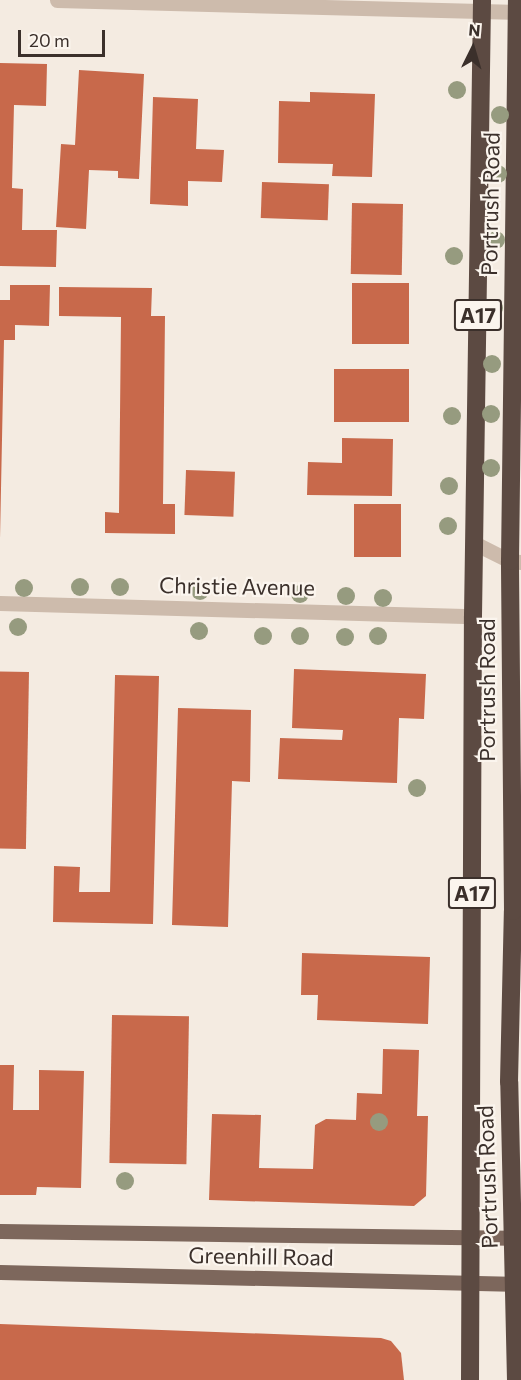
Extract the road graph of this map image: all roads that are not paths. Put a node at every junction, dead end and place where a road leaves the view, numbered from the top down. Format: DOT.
graph roads {
  1 [pos="57,0"];
  2 [pos="516,6"];
  3 [pos="482,7"];
  4 [pos="474,543"];
  5 [pos="516,562"];
  6 [pos="0,603"];
  7 [pos="473,616"];
  8 [pos="517,911"];
  9 [pos="0,1231"];
  10 [pos="472,1238"];
  11 [pos="517,1238"];
  12 [pos="0,1272"];
  13 [pos="471,1283"];
  14 [pos="517,1284"];
  15 [pos="470,1380"];
  16 [pos="516,1380"];
  1 -- 3 [label="street"];
  2 -- 3 [label="street"];
  2 -- 5 [label="highway, Portrush Road / A17"];
  3 -- 4 [label="highway, Portrush Road / A17"];
  4 -- 5 [label="street"];
  4 -- 7 [label="highway, Portrush Road / A17"];
  5 -- 8 [label="highway, Portrush Road / A17"];
  6 -- 7 [label="street, Christie Avenue"];
  7 -- 10 [label="highway, Portrush Road / A17"];
  8 -- 11 [label="highway, Portrush Road / A17"];
  9 -- 10 [label="main road, Greenhill Road"];
  10 -- 11 [label="main road, Greenhill Road"];
  10 -- 13 [label="highway, Portrush Road / A17"];
  11 -- 14 [label="highway, Portrush Road / A17"];
  12 -- 13 [label="main road, Greenhill Road"];
  13 -- 14 [label="main road, Greenhill Road"];
  13 -- 15 [label="highway, Portrush Road / A17"];
  14 -- 16 [label="highway, Portrush Road / A17"];
}
